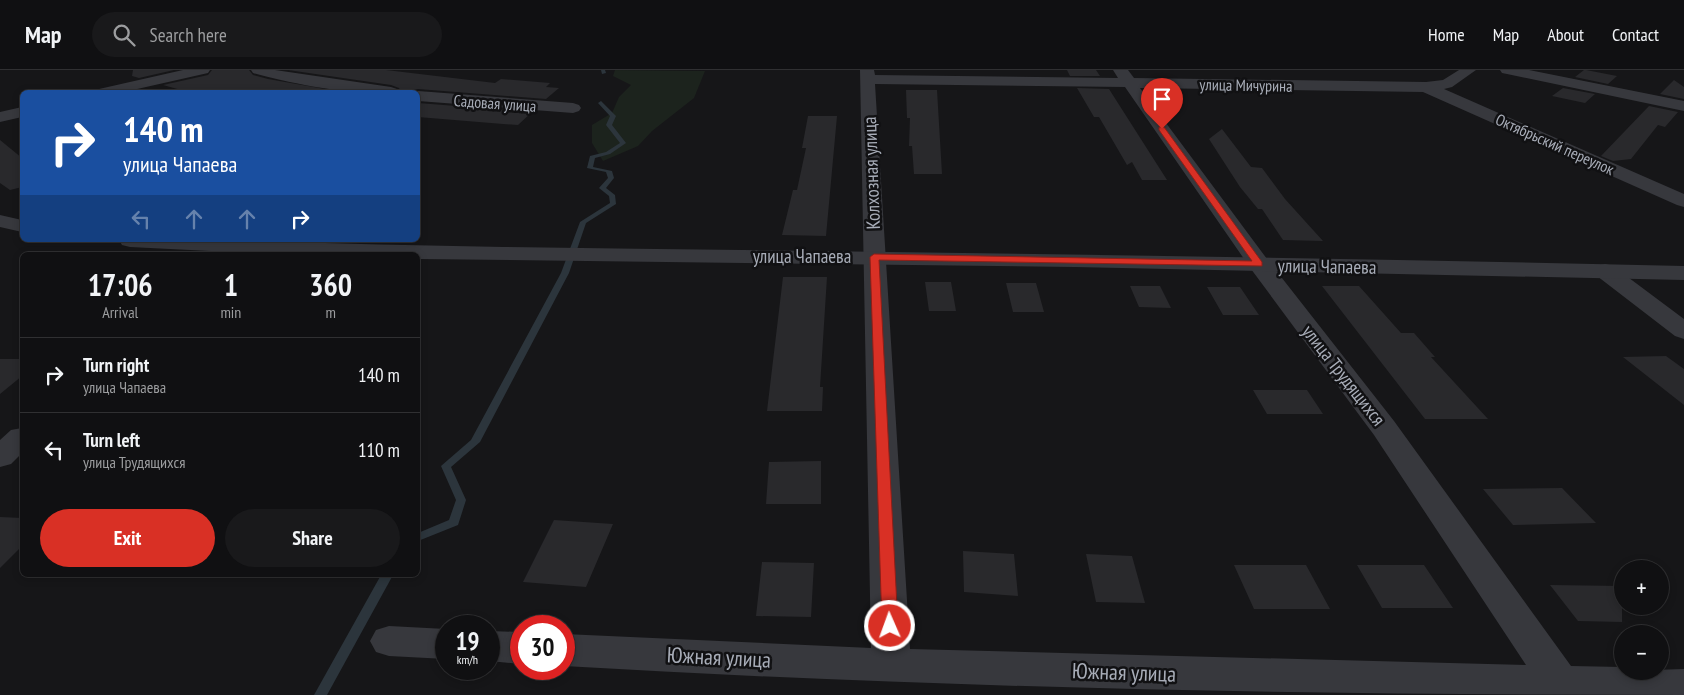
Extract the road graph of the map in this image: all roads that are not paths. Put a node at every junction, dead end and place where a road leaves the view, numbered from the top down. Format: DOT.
graph roads {
  1 [pos="203,70"];
  2 [pos="258,70"];
  3 [pos="1470,70"];
  4 [pos="1508,70"];
  5 [pos="867,74"];
  6 [pos="1125,77"];
  7 [pos="1426,87"];
  8 [pos="115,90"];
  9 [pos="377,90"];
  10 [pos="420,96"];
  11 [pos="1684,106"];
  12 [pos="573,108"];
  13 [pos="20,112"];
  14 [pos="0,117"];
  15 [pos="1684,202"];
  16 [pos="149,242"];
  17 [pos="234,251"];
  18 [pos="343,252"];
  19 [pos="420,253"];
  20 [pos="874,257"];
  21 [pos="1259,264"];
  22 [pos="1605,271"];
  23 [pos="1684,273"];
  24 [pos="1684,332"];
  25 [pos="20,439"];
  26 [pos="0,456"];
  27 [pos="389,641"];
  28 [pos="435,643"];
  29 [pos="575,651"];
  30 [pos="892,666"];
  31 [pos="1561,684"];
  32 [pos="1684,686"];
  1 -- 8 [label="street"];
  2 -- 9 [label="street"];
  3 -- 7 [label="street, улица Мичурина"];
  4 -- 11 [label="street"];
  5 -- 6 [label="street, улица Мичурина"];
  5 -- 20 [label="street, Колхозная улица"];
  6 -- 7 [label="street, улица Мичурина"];
  6 -- 21 [label="street, улица Трудящихся"];
  7 -- 15 [label="street, Октябрьский переулок"];
  10 -- 12 [label="street, Садовая улица"];
  13 -- 14 [label="street"];
  16 -- 17 [label="street, улица Чапаева"];
  17 -- 18 [label="street, улица Чапаева"];
  19 -- 20 [label="street, улица Чапаева"];
  20 -- 21 [label="street, улица Чапаева"];
  20 -- 30 [label="street, Колхозная улица"];
  21 -- 22 [label="street, улица Чапаева"];
  21 -- 31 [label="street, улица Трудящихся"];
  22 -- 23 [label="street, улица Чапаева"];
  22 -- 24 [label="street"];
  25 -- 26 [label="street"];
  27 -- 28 [label="street"];
  29 -- 30 [label="street, Южная улица"];
  30 -- 31 [label="street, Южная улица"];
  31 -- 32 [label="street, Южная улица"];
}
